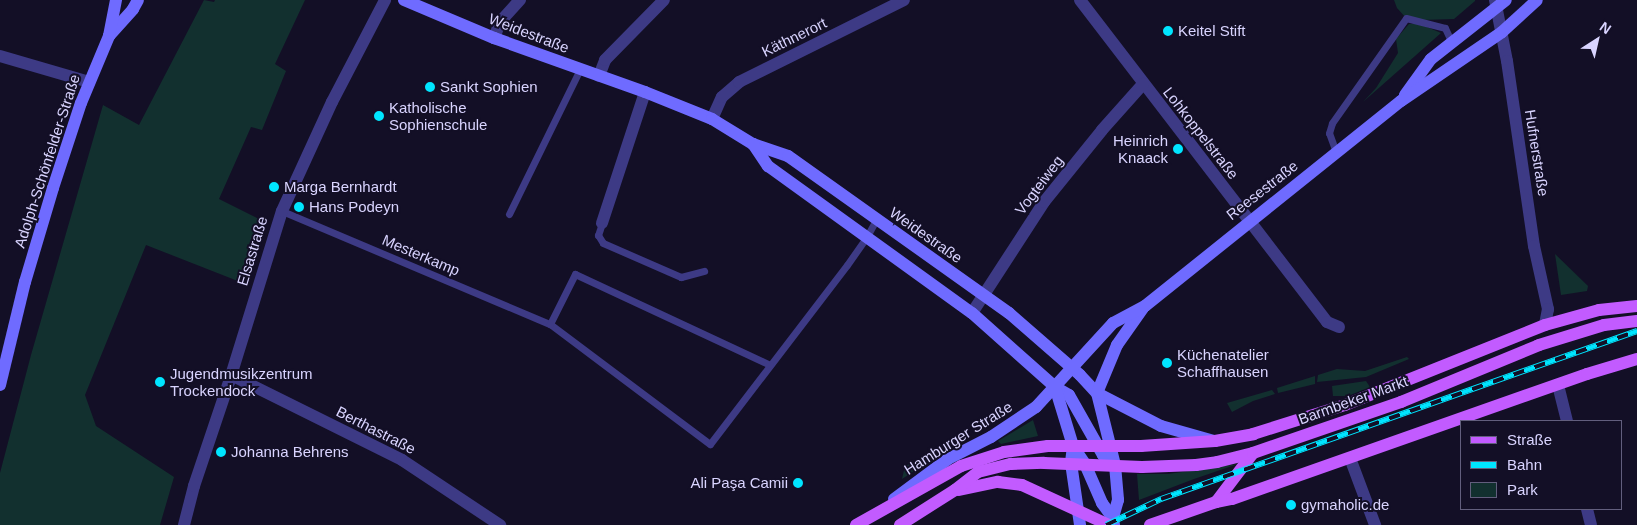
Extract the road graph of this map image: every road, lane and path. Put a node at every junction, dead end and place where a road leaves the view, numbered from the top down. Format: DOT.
graph roads {
  1 [pos="116,0"];
  2 [pos="138,0"];
  3 [pos="385,0"];
  4 [pos="404,0"];
  5 [pos="520,0"];
  6 [pos="664,0"];
  7 [pos="904,0"];
  8 [pos="1080,0"];
  9 [pos="1537,0"];
  10 [pos="1499,3"];
  11 [pos="1502,32"];
  12 [pos="109,36"];
  13 [pos="494,38"];
  14 [pos="1452,43"];
  15 [pos="0,56"];
  16 [pos="580,69"];
  17 [pos="599,76"];
  18 [pos="88,82"];
  19 [pos="1143,84"];
  20 [pos="644,92"];
  21 [pos="1401,101"];
  22 [pos="712,119"];
  23 [pos="753,144"];
  24 [pos="1336,152"];
  25 [pos="282,211"];
  26 [pos="509,214"];
  27 [pos="876,220"];
  28 [pos="1248,221"];
  29 [pos="602,222"];
  30 [pos="866,238"];
  31 [pos="704,271"];
  32 [pos="985,296"];
  33 [pos="1145,306"];
  34 [pos="1637,306"];
  35 [pos="972,313"];
  36 [pos="1637,321"];
  37 [pos="550,324"];
  38 [pos="1546,325"];
  39 [pos="1339,328"];
  40 [pos="1539,345"];
  41 [pos="4,355"];
  42 [pos="1637,359"];
  43 [pos="770,365"];
  44 [pos="1072,368"];
  45 [pos="231,375"];
  46 [pos="0,385"];
  47 [pos="1558,385"];
  48 [pos="1055,387"];
  49 [pos="1097,393"];
  50 [pos="1567,420"];
  51 [pos="1216,441"];
  52 [pos="1112,445"];
  53 [pos="1073,446"];
  54 [pos="1097,446"];
  55 [pos="1253,453"];
  56 [pos="1350,458"];
  57 [pos="1071,463"];
  58 [pos="1085,464"];
  59 [pos="1116,465"];
  60 [pos="955,490"];
  61 [pos="1216,502"];
  62 [pos="1587,510"];
  63 [pos="1077,511"];
  64 [pos="875,512"];
  65 [pos="1112,523"];
  66 [pos="184,525"];
  67 [pos="500,525"];
  68 [pos="856,525"];
  69 [pos="900,525"];
  70 [pos="1080,525"];
  71 [pos="1150,525"];
  72 [pos="1375,525"];
  73 [pos="1591,525"];
  1 -- 12 [label="main road"];
  2 -- 12 [label="main road"];
  3 -- 25 [label="street, Elsastraße"];
  4 -- 13 [label="main road, Weidestraße"];
  5 -- 13 [label="street"];
  6 -- 17 [label="street"];
  7 -- 22 [label="street, Käthnerort"];
  8 -- 19 [label="street, Lohkoppelstraße"];
  9 -- 11 [label="main road"];
  10 -- 11 [label="street, Hufnerstraße"];
  10 -- 14 [label="main road, Reesestraße"];
  11 -- 21 [label="main road, Reesestraße"];
  11 -- 38 [label="street, Hufnerstraße"];
  12 -- 18 [label="main road, Adolph-Schönfelder-Straße"];
  13 -- 16 [label="main road, Weidestraße"];
  14 -- 21 [label="main road, Reesestraße"];
  14 -- 24 [label="lane"];
  15 -- 18 [label="street"];
  16 -- 17 [label="main road, Weidestraße"];
  16 -- 26 [label="lane"];
  17 -- 20 [label="main road, Weidestraße"];
  18 -- 41 [label="main road, Adolph-Schönfelder-Straße"];
  19 -- 28 [label="street, Lohkoppelstraße"];
  19 -- 32 [label="street, Vogteiweg"];
  20 -- 22 [label="main road, Weidestraße"];
  20 -- 29 [label="street"];
  21 -- 24 [label="main road, Reesestraße"];
  22 -- 23 [label="main road, Weidestraße"];
  23 -- 27 [label="main road, Weidestraße"];
  23 -- 30 [label="main road, Weidestraße"];
  24 -- 28 [label="main road, Reesestraße"];
  25 -- 37 [label="lane, Mesterkamp"];
  25 -- 45 [label="street, Elsastraße"];
  27 -- 30 [label="lane"];
  27 -- 32 [label="main road, Weidestraße"];
  28 -- 33 [label="main road, Reesestraße"];
  28 -- 39 [label="street, Lohkoppelstraße"];
  29 -- 31 [label="lane"];
  30 -- 35 [label="main road, Weidestraße"];
  30 -- 43 [label="lane"];
  32 -- 35 [label="street, Vogteiweg"];
  32 -- 44 [label="main road, Weidestraße"];
  33 -- 44 [label="main road, Reesestraße"];
  33 -- 49 [label="main road, Reesestraße"];
  34 -- 38 [label="main road, Barmbeker Markt"];
  35 -- 48 [label="main road, Weidestraße"];
  36 -- 40 [label="main road, Barmbeker Markt"];
  37 -- 43 [label="lane"];
  37 -- 43 [label="lane, Mesterkamp"];
  38 -- 40 [label="main road"];
  38 -- 51 [label="main road, Barmbeker Markt"];
  40 -- 55 [label="main road, Barmbeker Markt"];
  41 -- 46 [label="main road, Adolph-Schönfelder-Straße"];
  42 -- 47 [label="main road"];
  44 -- 48 [label="main road, Reesestraße"];
  44 -- 49 [label="main road"];
  45 -- 66 [label="street, Elsastraße"];
  45 -- 67 [label="street, Berthastraße"];
  47 -- 50 [label="street"];
  47 -- 56 [label="main road"];
  48 -- 53 [label="main road"];
  48 -- 54 [label="main road, Weidestraße"];
  48 -- 64 [label="main road, Hamburger Straße"];
  49 -- 51 [label="main road"];
  49 -- 52 [label="main road"];
  51 -- 52 [label="main road, Barmbeker Markt"];
  52 -- 54 [label="main road, Barmbeker Markt"];
  52 -- 59 [label="main road"];
  53 -- 54 [label="main road, Barmbeker Markt"];
  53 -- 57 [label="main road"];
  53 -- 58 [label="main road"];
  53 -- 64 [label="main road, Hamburger Straße"];
  54 -- 59 [label="main road, Weidestraße"];
  55 -- 59 [label="main road, Barmbeker Markt"];
  55 -- 61 [label="main road"];
  56 -- 61 [label="main road"];
  56 -- 72 [label="street"];
  57 -- 58 [label="main road, Barmbeker Markt"];
  57 -- 60 [label="main road"];
  57 -- 63 [label="main road"];
  58 -- 59 [label="main road, Barmbeker Markt"];
  58 -- 65 [label="main road"];
  59 -- 65 [label="main road"];
  60 -- 63 [label="main road"];
  60 -- 69 [label="main road"];
  61 -- 71 [label="main road"];
  62 -- 73 [label="street"];
  63 -- 65 [label="main road"];
  63 -- 70 [label="main road"];
  64 -- 68 [label="main road, Hamburger Straße"];
}
